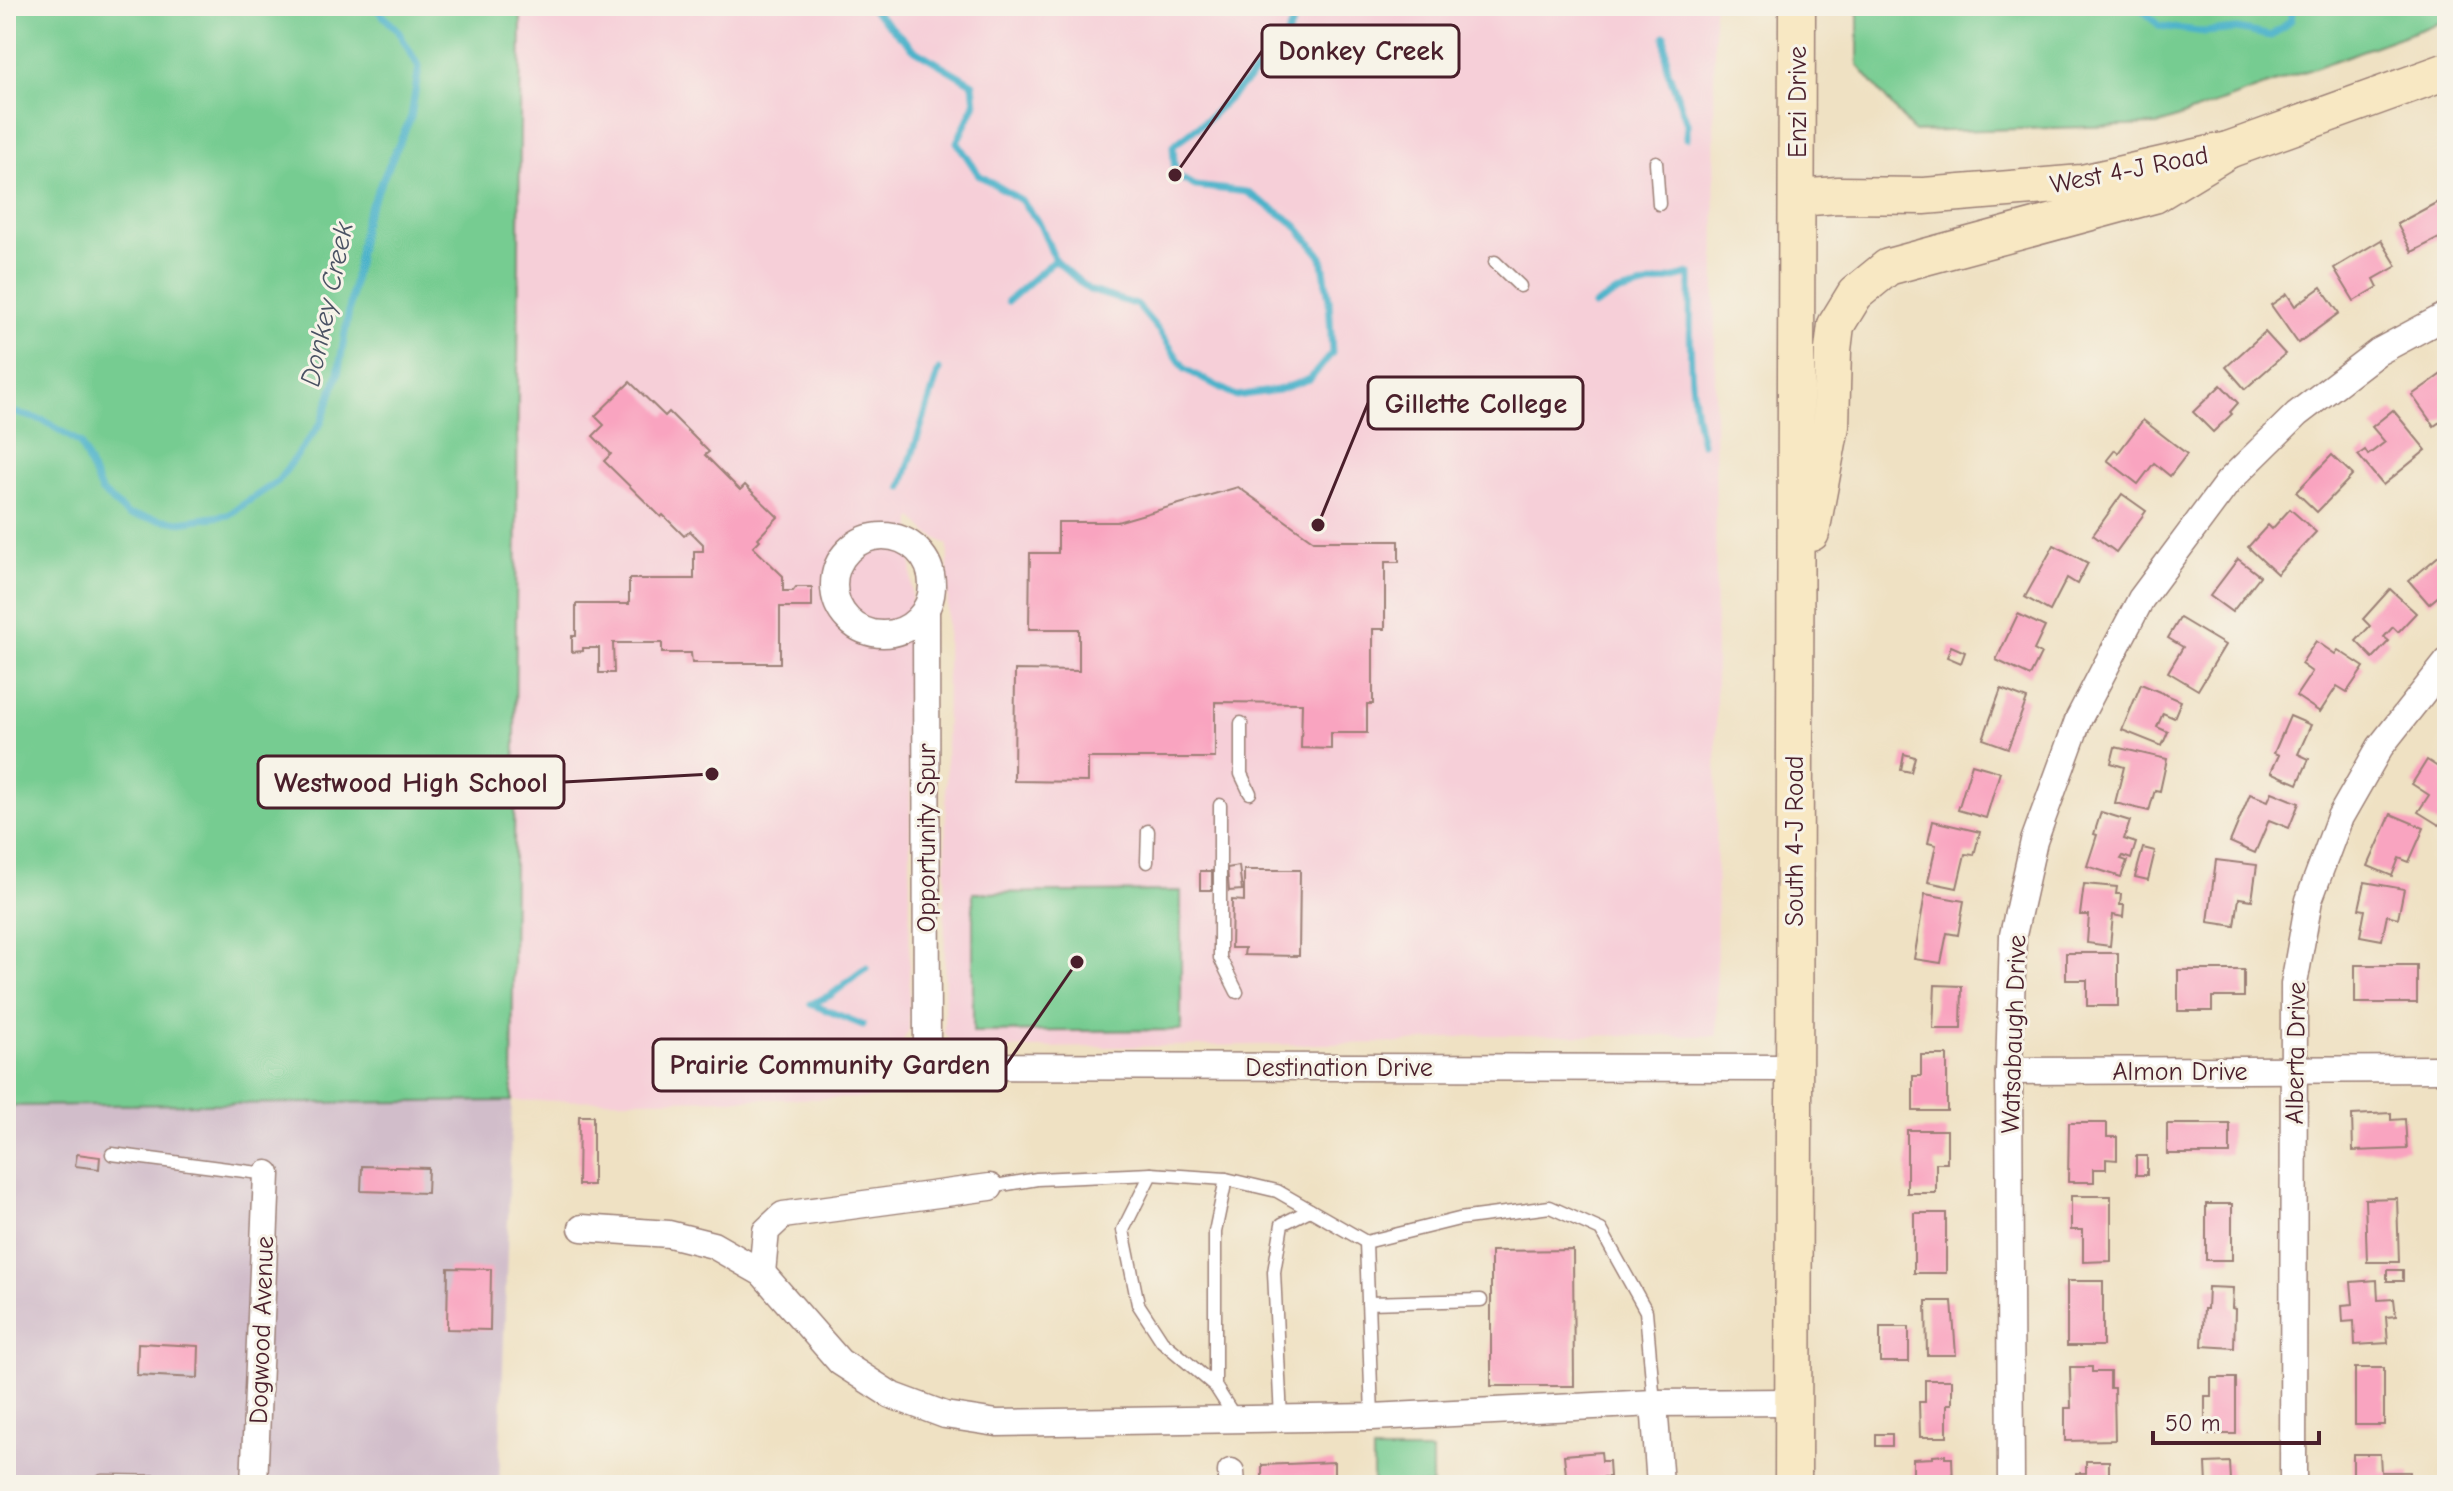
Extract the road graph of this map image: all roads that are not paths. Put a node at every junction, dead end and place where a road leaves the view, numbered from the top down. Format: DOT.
graph roads {
  1 [pos="1797,6"];
  2 [pos="2447,71"];
  3 [pos="2228,150"];
  4 [pos="1656,162"];
  5 [pos="1797,198"];
  6 [pos="1659,204"];
  7 [pos="1495,262"];
  8 [pos="1520,286"];
  9 [pos="2447,315"];
  10 [pos="926,609"];
  11 [pos="1794,625"];
  12 [pos="2447,662"];
  13 [pos="1241,723"];
  14 [pos="1250,793"];
  15 [pos="1220,805"];
  16 [pos="1148,831"];
  17 [pos="1147,862"];
  18 [pos="1237,992"];
  19 [pos="884,1066"];
  20 [pos="927,1066"];
  21 [pos="1794,1068"];
  22 [pos="2447,1069"];
  23 [pos="2293,1070"];
  24 [pos="2009,1071"];
  25 [pos="112,1154"];
  26 [pos="267,1174"];
  27 [pos="1151,1174"];
  28 [pos="1226,1179"];
  29 [pos="990,1187"];
  30 [pos="1310,1210"];
  31 [pos="582,1228"];
  32 [pos="1366,1242"];
  33 [pos="762,1273"];
  34 [pos="1481,1300"];
  35 [pos="1368,1303"];
  36 [pos="1215,1386"];
  37 [pos="1793,1402"];
  38 [pos="1654,1403"];
  39 [pos="1372,1417"];
  40 [pos="1236,1419"];
  41 [pos="1281,1419"];
  42 [pos="254,1484"];
  43 [pos="102,1485"];
  44 [pos="1660,1485"];
  45 [pos="1793,1485"];
  46 [pos="2011,1485"];
  47 [pos="2293,1485"];
  1 -- 5 [label="main road, Enzi Drive"];
  2 -- 3 [label="main road, West 4-J Road"];
  3 -- 5 [label="main road, West 4-J Road"];
  3 -- 11 [label="main road"];
  4 -- 6 [label="lane"];
  5 -- 11 [label="main road, South 4-J Road"];
  7 -- 8 [label="lane"];
  9 -- 24 [label="street, Watsabaugh Drive"];
  10 -- 20 [label="street, Opportunity Spur"];
  11 -- 21 [label="main road, South 4-J Road"];
  12 -- 23 [label="street, Alberta Drive"];
  13 -- 14 [label="lane"];
  15 -- 18 [label="lane"];
  16 -- 17 [label="lane"];
  19 -- 20 [label="street, Destination Drive"];
  20 -- 21 [label="street, Destination Drive"];
  21 -- 37 [label="main road, South 4-J Road"];
  22 -- 23 [label="street, Almon Drive"];
  23 -- 24 [label="street, Almon Drive"];
  23 -- 47 [label="street, Alberta Drive"];
  24 -- 46 [label="street, Watsabaugh Drive"];
  25 -- 26 [label="lane"];
  26 -- 42 [label="street, Dogwood Avenue"];
  27 -- 28 [label="lane"];
  27 -- 29 [label="lane"];
  27 -- 36 [label="lane"];
  28 -- 30 [label="lane"];
  28 -- 36 [label="lane"];
  29 -- 33 [label="street"];
  30 -- 32 [label="lane"];
  30 -- 41 [label="lane"];
  31 -- 33 [label="street"];
  32 -- 35 [label="lane"];
  32 -- 38 [label="lane"];
  33 -- 40 [label="street"];
  34 -- 35 [label="lane"];
  35 -- 39 [label="lane"];
  36 -- 40 [label="lane"];
  37 -- 38 [label="street"];
  37 -- 45 [label="main road, South 4-J Road"];
  38 -- 39 [label="street"];
  38 -- 44 [label="street"];
  39 -- 41 [label="street"];
  40 -- 41 [label="street"];
  42 -- 43 [label="lane"];
}
